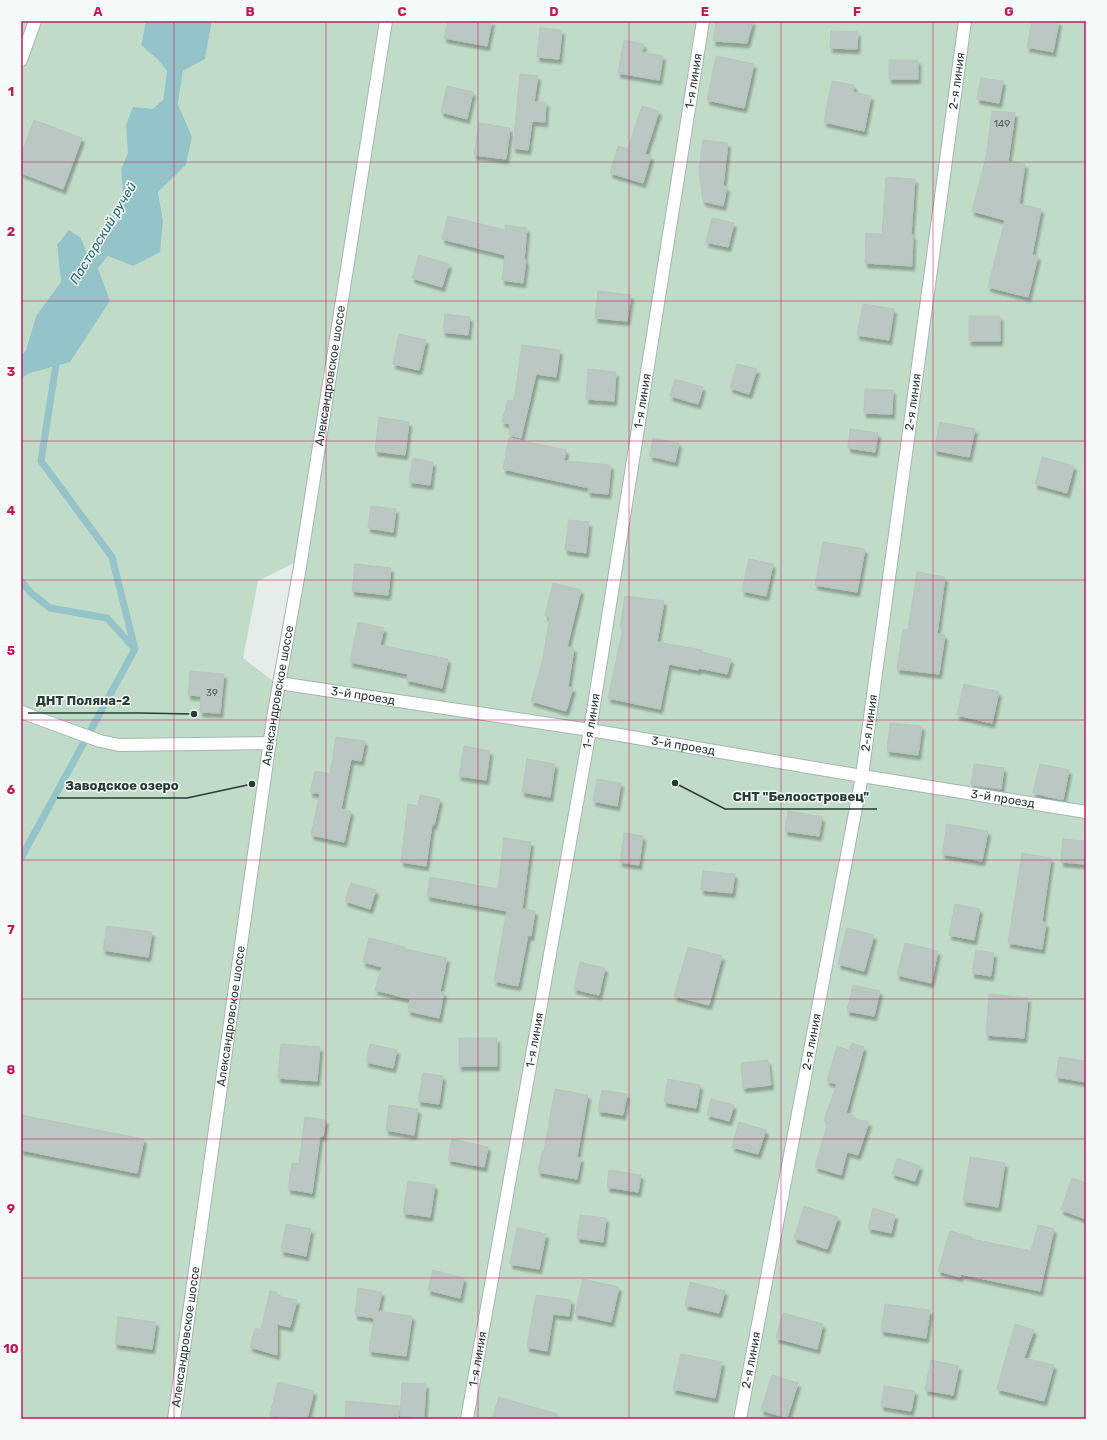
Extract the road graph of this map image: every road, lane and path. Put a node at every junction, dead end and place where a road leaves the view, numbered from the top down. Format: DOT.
graph roads {
  1 [pos="35,21"];
  2 [pos="386,21"];
  3 [pos="703,21"];
  4 [pos="965,21"];
  5 [pos="21,60"];
  6 [pos="280,683"];
  7 [pos="21,712"];
  8 [pos="590,730"];
  9 [pos="270,743"];
  10 [pos="862,776"];
  11 [pos="1086,812"];
  12 [pos="174,1419"];
  13 [pos="468,1419"];
  14 [pos="740,1419"];
  1 -- 5 [label="street"];
  2 -- 6 [label="street, Александровское шоссе"];
  3 -- 8 [label="street, 1-я линия"];
  4 -- 10 [label="street, 2-я линия"];
  6 -- 8 [label="street, 3-й проезд"];
  6 -- 9 [label="street, Александровское шоссе"];
  7 -- 9 [label="street"];
  8 -- 10 [label="street, 3-й проезд"];
  8 -- 13 [label="street, 1-я линия"];
  9 -- 12 [label="street, Александровское шоссе"];
  10 -- 11 [label="street, 3-й проезд"];
  10 -- 14 [label="street, 2-я линия"];
}
